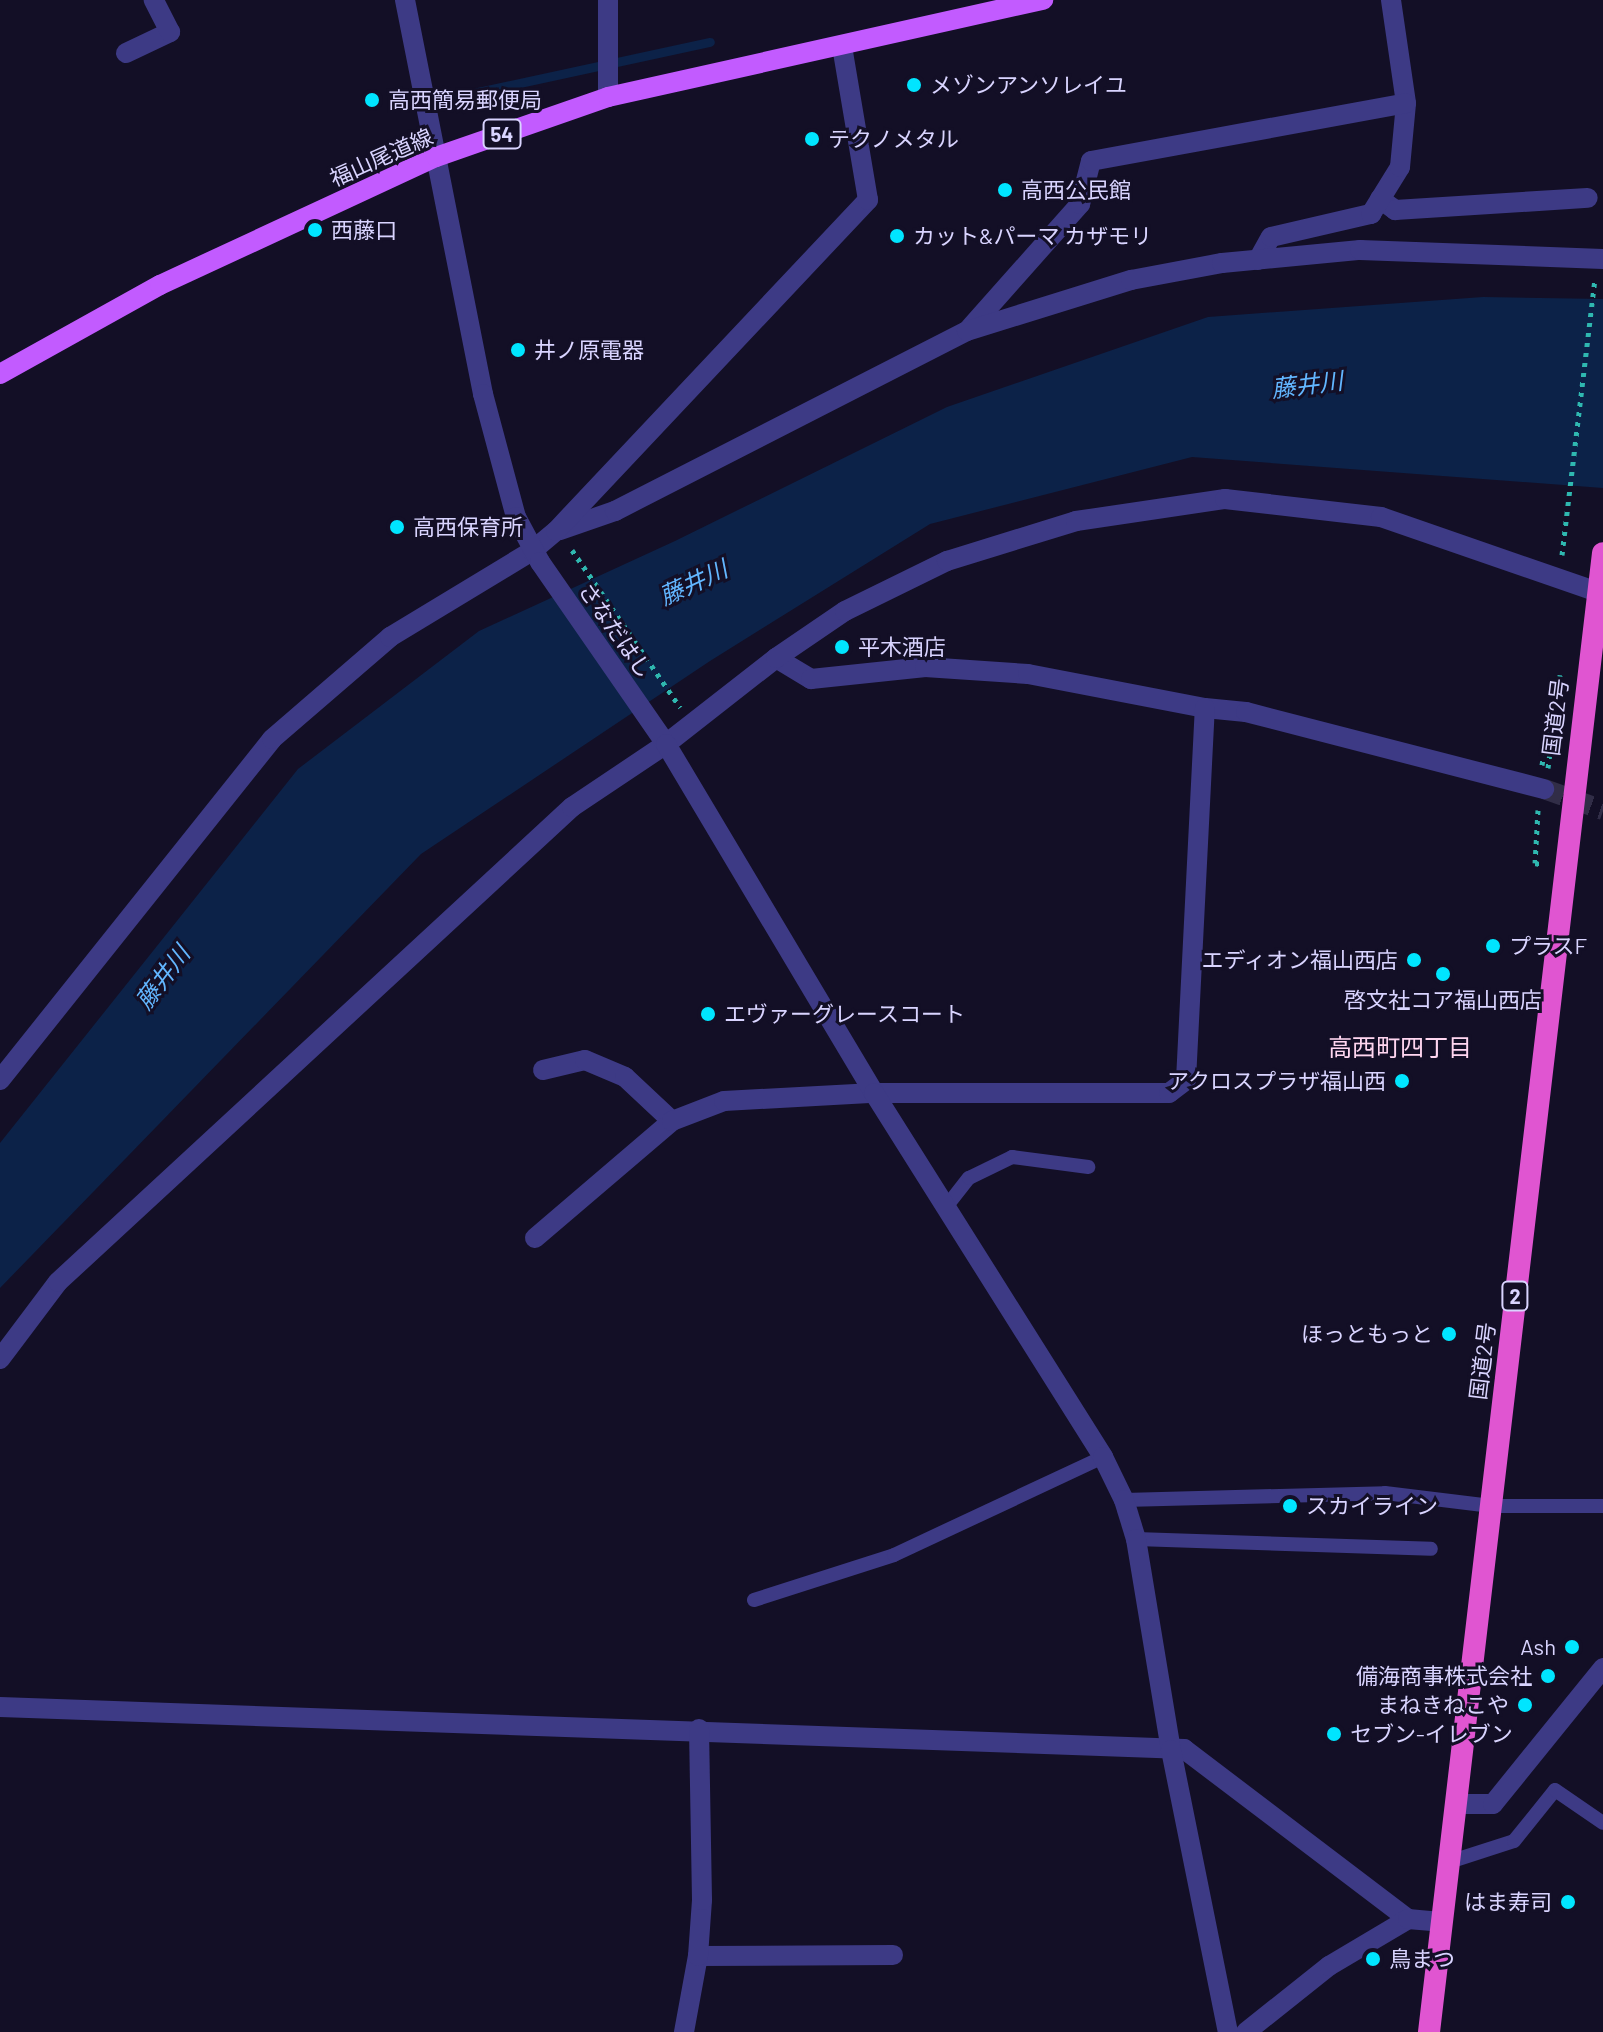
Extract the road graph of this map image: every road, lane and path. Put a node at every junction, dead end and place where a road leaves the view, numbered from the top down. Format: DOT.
graph roads {
  1 [pos="154,0"];
  2 [pos="405,0"];
  3 [pos="608,0"];
  4 [pos="1043,0"];
  5 [pos="1391,0"];
  6 [pos="842,46"];
  7 [pos="126,53"];
  8 [pos="608,97"];
  9 [pos="1406,103"];
  10 [pos="436,157"];
  11 [pos="1588,198"];
  12 [pos="1380,199"];
  13 [pos="1600,259"];
  14 [pos="1258,260"];
  15 [pos="997,312"];
  16 [pos="0,374"];
  17 [pos="562,537"];
  18 [pos="1603,553"];
  19 [pos="536,557"];
  20 [pos="1602,561"];
  21 [pos="1559,579"];
  22 [pos="1600,593"];
  23 [pos="776,658"];
  24 [pos="1205,708"];
  25 [pos="683,711"];
  26 [pos="1580,728"];
  27 [pos="666,744"];
  28 [pos="1542,788"];
  29 [pos="1564,868"];
  30 [pos="543,1070"];
  31 [pos="0,1080"];
  32 [pos="874,1093"];
  33 [pos="672,1121"];
  34 [pos="1088,1167"];
  35 [pos="946,1207"];
  36 [pos="535,1238"];
  37 [pos="0,1359"];
  38 [pos="1103,1457"];
  39 [pos="1124,1500"];
  40 [pos="1491,1506"];
  41 [pos="1603,1506"];
  42 [pos="1136,1539"];
  43 [pos="1431,1549"];
  44 [pos="754,1600"];
  45 [pos="1603,1668"];
  46 [pos="0,1707"];
  47 [pos="699,1729"];
  48 [pos="1171,1750"];
  49 [pos="1457,1804"];
  50 [pos="1603,1823"];
  51 [pos="1449,1862"];
  52 [pos="1408,1919"];
  53 [pos="1441,1922"];
  54 [pos="893,1955"];
  55 [pos="698,1956"];
  56 [pos="684,2032"];
  57 [pos="1228,2032"];
  58 [pos="1246,2032"];
  59 [pos="1429,2032"];
  1 -- 7 [label="street"];
  2 -- 10 [label="street, さなだはし"];
  3 -- 8 [label="street"];
  4 -- 6 [label="main road, 福山尾道線 / 54"];
  5 -- 9 [label="street"];
  6 -- 8 [label="main road, 福山尾道線 / 54"];
  6 -- 17 [label="street"];
  8 -- 10 [label="main road, 福山尾道線 / 54"];
  9 -- 12 [label="street"];
  9 -- 15 [label="street"];
  10 -- 16 [label="main road, 福山尾道線 / 54"];
  10 -- 19 [label="street, さなだはし"];
  11 -- 12 [label="street"];
  12 -- 14 [label="street"];
  13 -- 14 [label="street"];
  13 -- 21 [label="path"];
  14 -- 15 [label="street"];
  15 -- 17 [label="street"];
  17 -- 19 [label="street"];
  17 -- 25 [label="path"];
  18 -- 20 [label="highway, 国道2号 / 2"];
  19 -- 27 [label="street, さなだはし"];
  19 -- 31 [label="street"];
  20 -- 22 [label="highway, 国道2号 / 2"];
  21 -- 22 [label="street"];
  21 -- 23 [label="street"];
  22 -- 26 [label="highway, 国道2号 / 2"];
  23 -- 24 [label="street"];
  23 -- 27 [label="street"];
  24 -- 28 [label="street"];
  24 -- 32 [label="street"];
  26 -- 28 [label="path"];
  26 -- 29 [label="highway, 国道2号 / 2"];
  27 -- 32 [label="street, さなだはし"];
  27 -- 37 [label="street"];
  28 -- 29 [label="path"];
  29 -- 40 [label="highway, 国道2号 / 2"];
  30 -- 33 [label="street"];
  32 -- 33 [label="street"];
  32 -- 35 [label="street, さなだはし"];
  33 -- 36 [label="street"];
  34 -- 35 [label="lane"];
  35 -- 38 [label="street, さなだはし"];
  38 -- 39 [label="street, さなだはし"];
  38 -- 44 [label="lane"];
  39 -- 40 [label="lane"];
  39 -- 42 [label="street, さなだはし"];
  40 -- 41 [label="lane"];
  40 -- 49 [label="highway, 国道2号 / 2"];
  42 -- 43 [label="lane"];
  42 -- 48 [label="street, さなだはし"];
  45 -- 49 [label="street"];
  46 -- 47 [label="street"];
  47 -- 48 [label="street"];
  47 -- 55 [label="street"];
  48 -- 52 [label="street"];
  48 -- 57 [label="street, さなだはし"];
  49 -- 51 [label="highway, 国道2号 / 2"];
  50 -- 51 [label="lane"];
  51 -- 53 [label="highway, 国道2号 / 2"];
  52 -- 53 [label="street"];
  52 -- 58 [label="street"];
  53 -- 59 [label="highway, 国道2号 / 2"];
  54 -- 55 [label="street"];
  55 -- 56 [label="street"];
}
